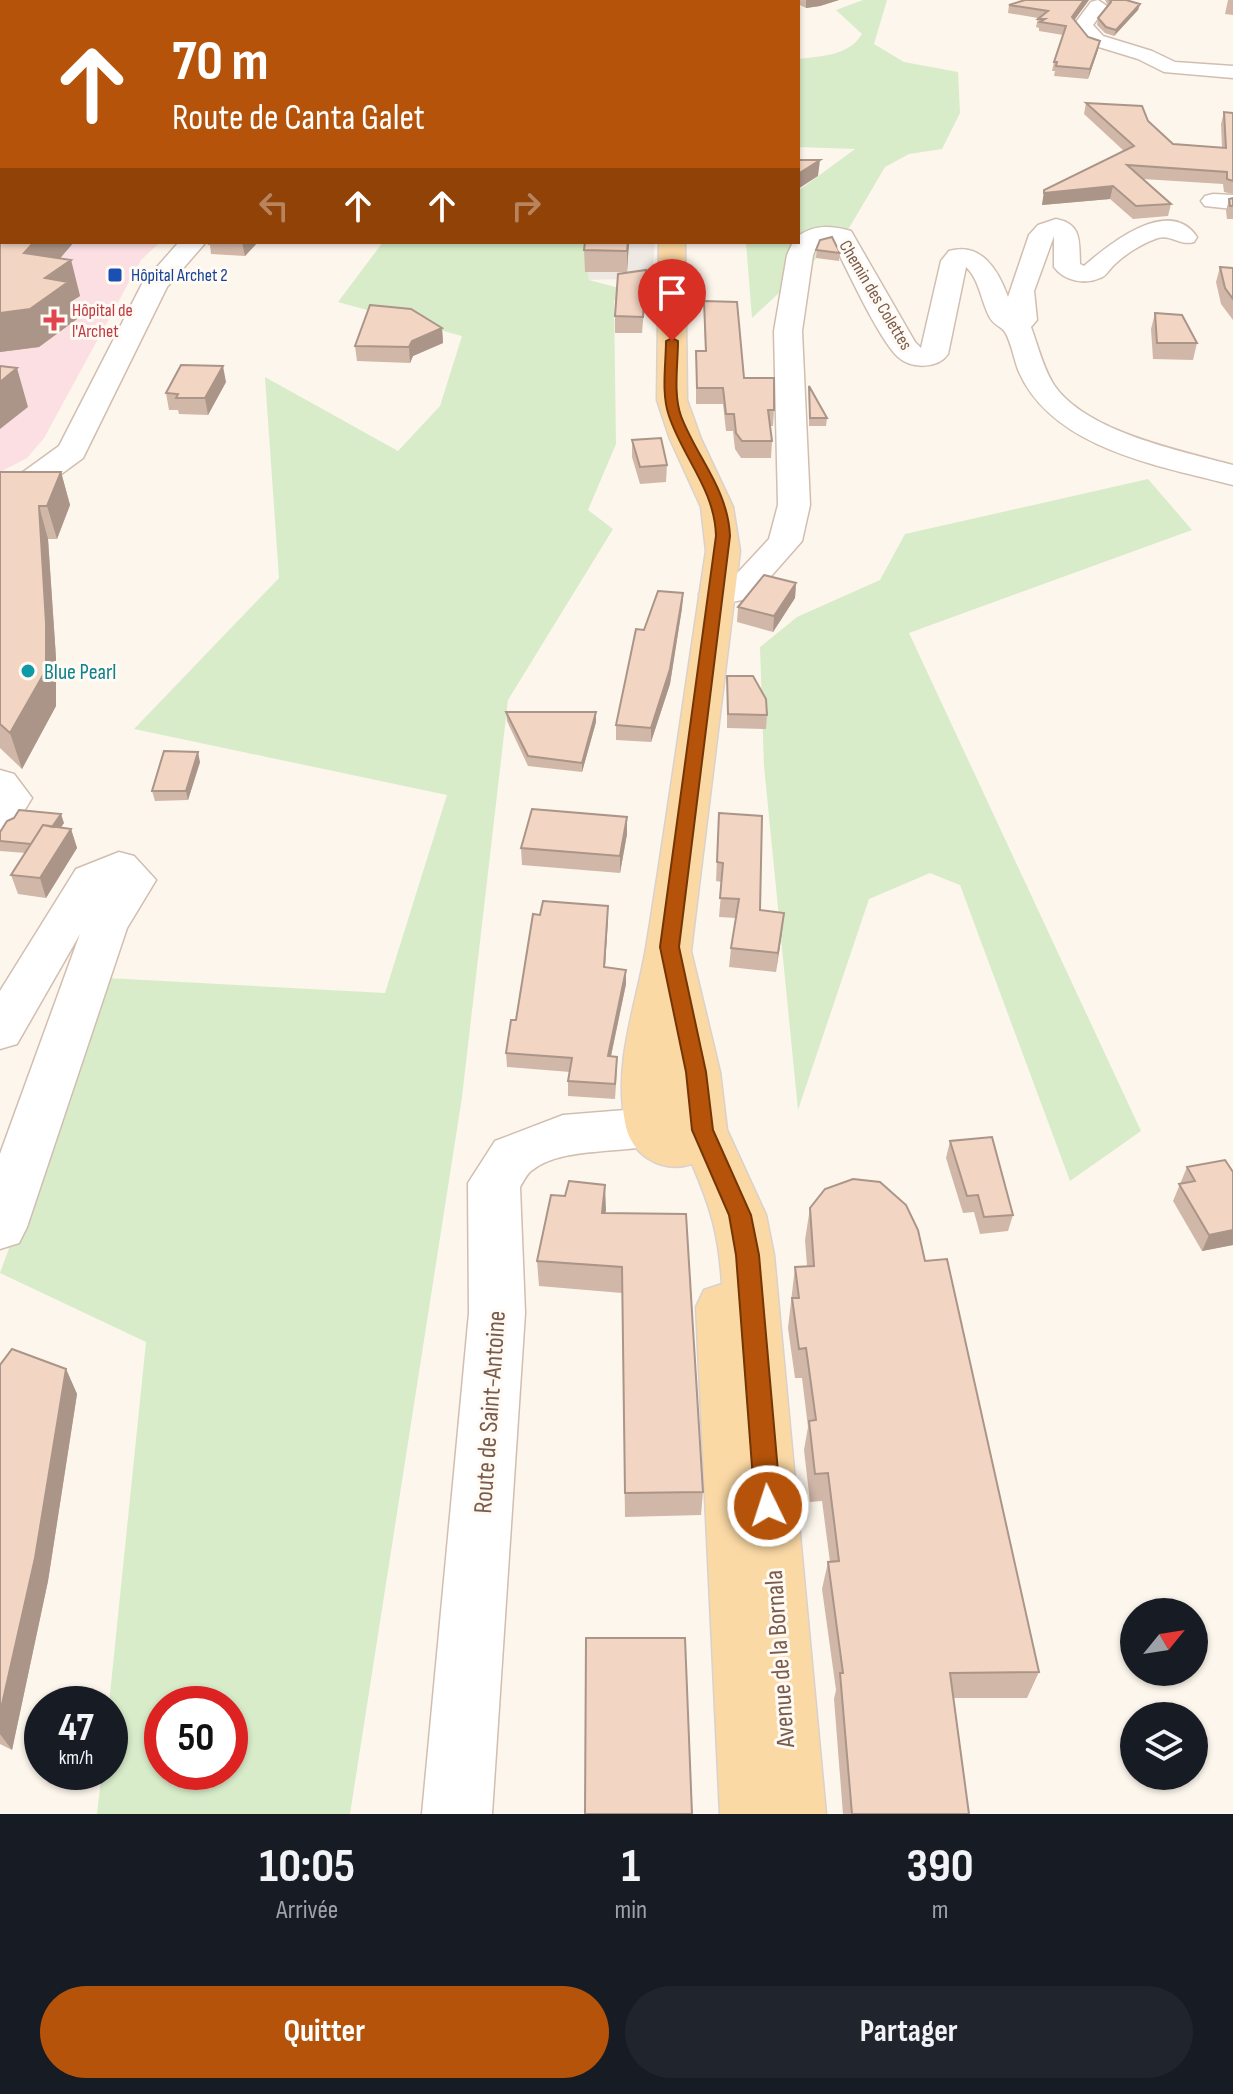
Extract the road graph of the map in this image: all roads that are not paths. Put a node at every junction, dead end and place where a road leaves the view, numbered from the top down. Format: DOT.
graph roads {
  1 [pos="1098,6"];
  2 [pos="1233,72"];
  3 [pos="1185,237"];
  4 [pos="672,244"];
  5 [pos="179,246"];
  6 [pos="1016,325"];
  7 [pos="1233,475"];
  8 [pos="0,482"];
  9 [pos="0,492"];
  10 [pos="717,594"];
  11 [pos="0,783"];
  12 [pos="0,816"];
  13 [pos="0,1031"];
  14 [pos="675,1129"];
  15 [pos="0,1227"];
  16 [pos="457,1814"];
  17 [pos="755,1814"];
  18 [pos="791,1814"];
  1 -- 2 [label="street"];
  3 -- 6 [label="street"];
  4 -- 10 [label="main road"];
  5 -- 8 [label="street"];
  5 -- 9 [label="street"];
  6 -- 7 [label="street"];
  6 -- 10 [label="street, Chemin des Colettes"];
  10 -- 14 [label="main road"];
  11 -- 12 [label="street"];
  13 -- 15 [label="street"];
  14 -- 16 [label="street, Route de Saint-Antoine"];
  14 -- 17 [label="main road, Avenue de la Bornala"];
  14 -- 18 [label="main road, Avenue de la Bornala"];
}
